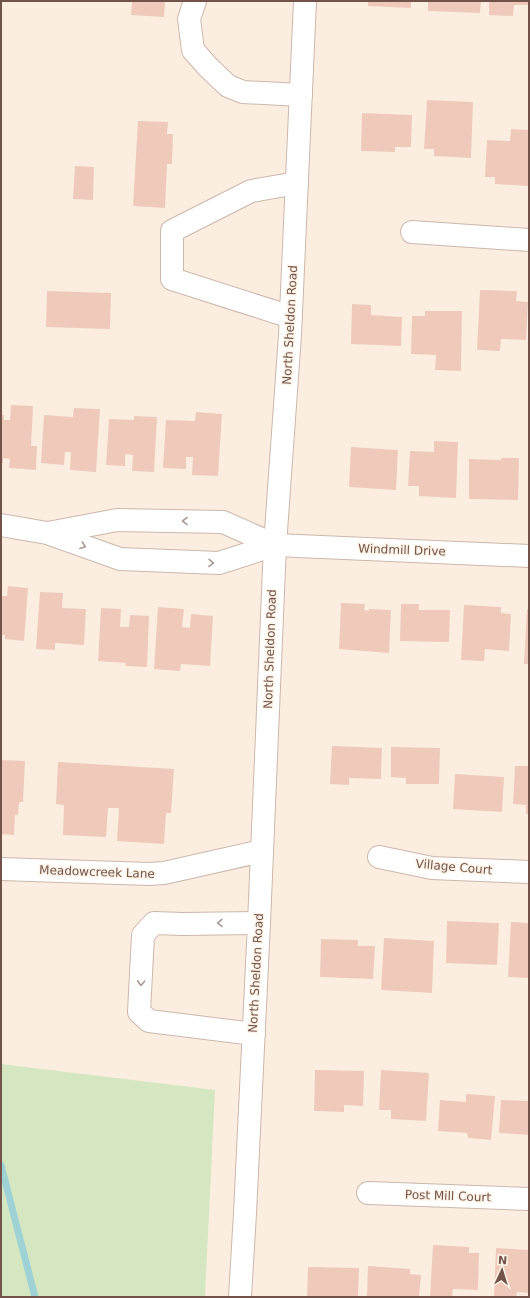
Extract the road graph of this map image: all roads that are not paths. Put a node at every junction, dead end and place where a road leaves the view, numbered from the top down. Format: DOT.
graph roads {
  1 [pos="195,1"];
  2 [pos="305,1"];
  3 [pos="301,95"];
  4 [pos="297,183"];
  5 [pos="412,232"];
  6 [pos="529,240"];
  7 [pos="291,317"];
  8 [pos="1,525"];
  9 [pos="46,533"];
  10 [pos="275,545"];
  11 [pos="529,556"];
  12 [pos="262,851"];
  13 [pos="379,857"];
  14 [pos="1,868"];
  15 [pos="529,872"];
  16 [pos="259,922"];
  17 [pos="254,1034"];
  18 [pos="368,1193"];
  19 [pos="529,1199"];
  20 [pos="240,1297"];
  1 -- 3 [label="street"];
  2 -- 3 [label="street, North Sheldon Road"];
  3 -- 4 [label="street, North Sheldon Road"];
  4 -- 7 [label="street, North Sheldon Road"];
  4 -- 7 [label="street"];
  5 -- 6 [label="street"];
  7 -- 10 [label="street, North Sheldon Road"];
  8 -- 9 [label="street, Windmill Drive"];
  10 -- 9 [label="street, Windmill Drive, one-way"];
  9 -- 10 [label="street, Windmill Drive, one-way"];
  10 -- 11 [label="street, Windmill Drive"];
  10 -- 12 [label="street, North Sheldon Road"];
  12 -- 14 [label="street, Meadowcreek Lane"];
  12 -- 16 [label="street, North Sheldon Road"];
  13 -- 15 [label="street, Village Court"];
  16 -- 17 [label="street, North Sheldon Road"];
  16 -- 17 [label="street, one-way"];
  17 -- 20 [label="street, North Sheldon Road"];
  18 -- 19 [label="street, Post Mill Court"];
}
